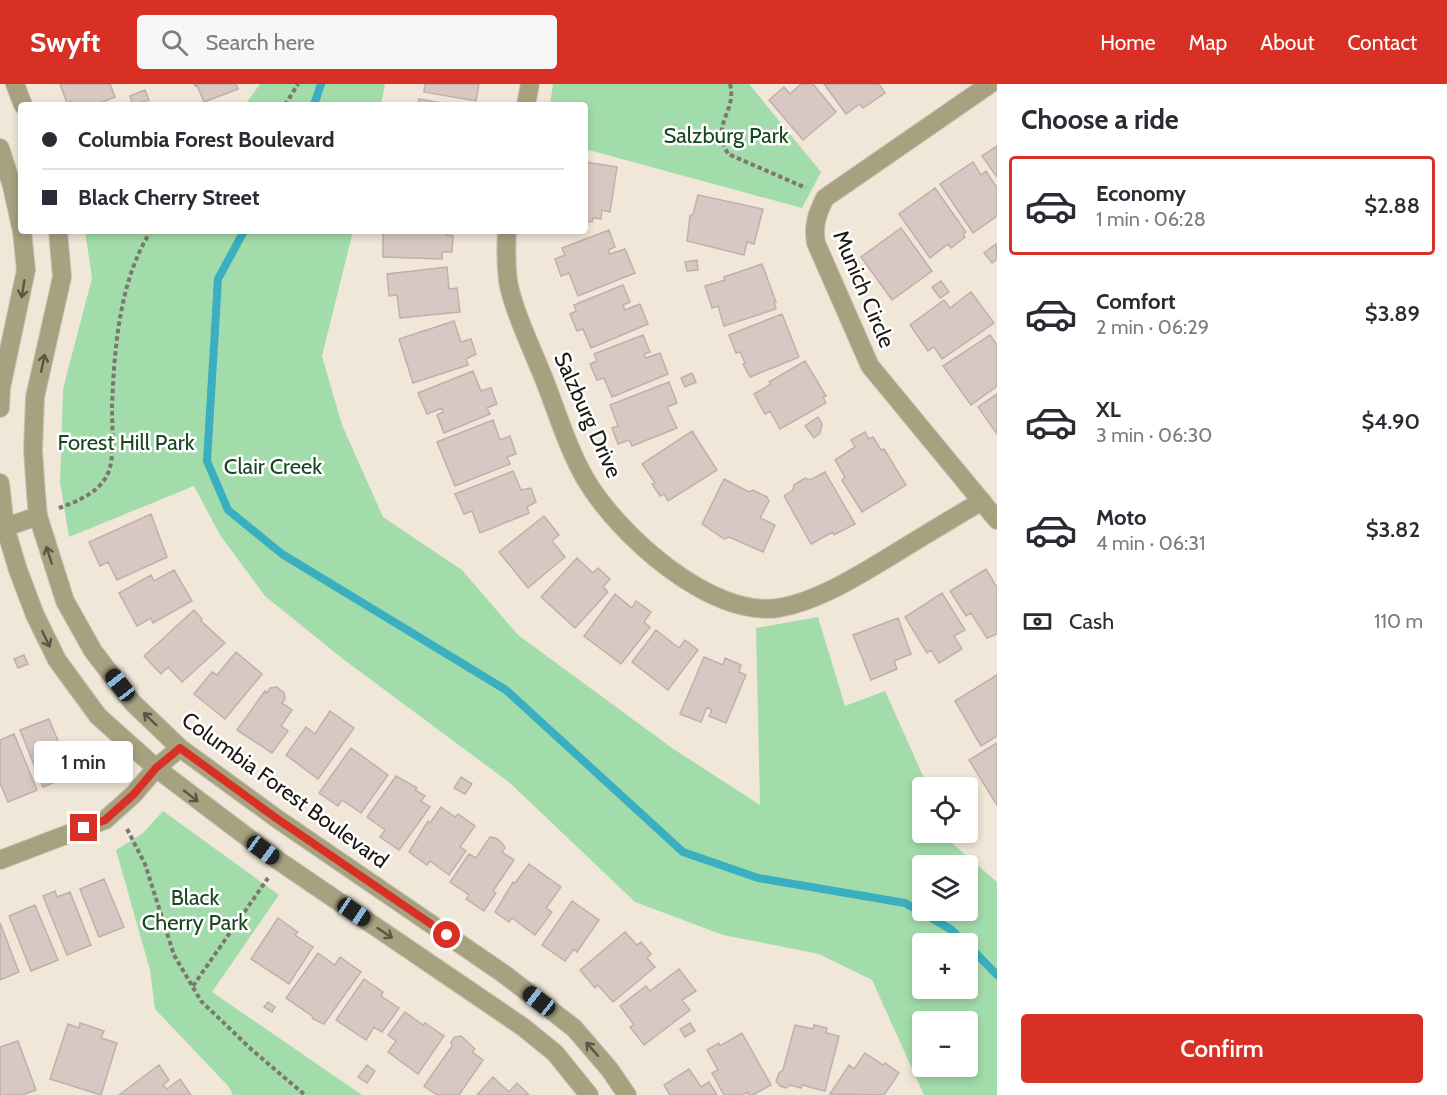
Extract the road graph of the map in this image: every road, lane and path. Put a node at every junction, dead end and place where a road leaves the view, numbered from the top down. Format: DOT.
graph roads {
  1 [pos="15,84"];
  2 [pos="298,84"];
  3 [pos="530,84"];
  4 [pos="730,84"];
  5 [pos="990,84"];
  6 [pos="22,102"];
  7 [pos="287,102"];
  8 [pos="527,102"];
  9 [pos="0,148"];
  10 [pos="11,186"];
  11 [pos="825,198"];
  12 [pos="18,216"];
  13 [pos="22,234"];
  14 [pos="58,234"];
  15 [pos="149,234"];
  16 [pos="507,234"];
  17 [pos="0,408"];
  18 [pos="0,483"];
  19 [pos="982,501"];
  20 [pos="38,516"];
  21 [pos="997,520"];
  22 [pos="3,528"];
  23 [pos="180,748"];
  24 [pos="156,768"];
  25 [pos="116,810"];
  26 [pos="0,860"];
  27 [pos="279,861"];
  28 [pos="193,986"];
  29 [pos="305,1095"];
  30 [pos="589,1095"];
  31 [pos="627,1095"];
  1 -- 6 [label="street"];
  2 -- 7 [label="path"];
  3 -- 8 [label="street"];
  4 -- 11 [label="path"];
  5 -- 11 [label="street"];
  9 -- 10 [label="street"];
  10 -- 12 [label="street"];
  11 -- 19 [label="street, Munich Circle"];
  13 -- 17 [label="street, one-way"];
  20 -- 14 [label="street, Columbia Forest Boulevard, one-way"];
  15 -- 20 [label="path"];
  16 -- 19 [label="street, Salzburg Drive"];
  18 -- 22 [label="street"];
  19 -- 21 [label="street, Munich Circle"];
  20 -- 22 [label="street"];
  23 -- 20 [label="street, Columbia Forest Boulevard, one-way"];
  22 -- 24 [label="street, one-way"];
  23 -- 24 [label="street"];
  31 -- 23 [label="street, Columbia Forest Boulevard, one-way"];
  24 -- 25 [label="street"];
  24 -- 27 [label="street, one-way"];
  25 -- 26 [label="street"];
  25 -- 28 [label="path"];
  27 -- 28 [label="path"];
  27 -- 30 [label="street, one-way"];
  28 -- 29 [label="path"];
}
